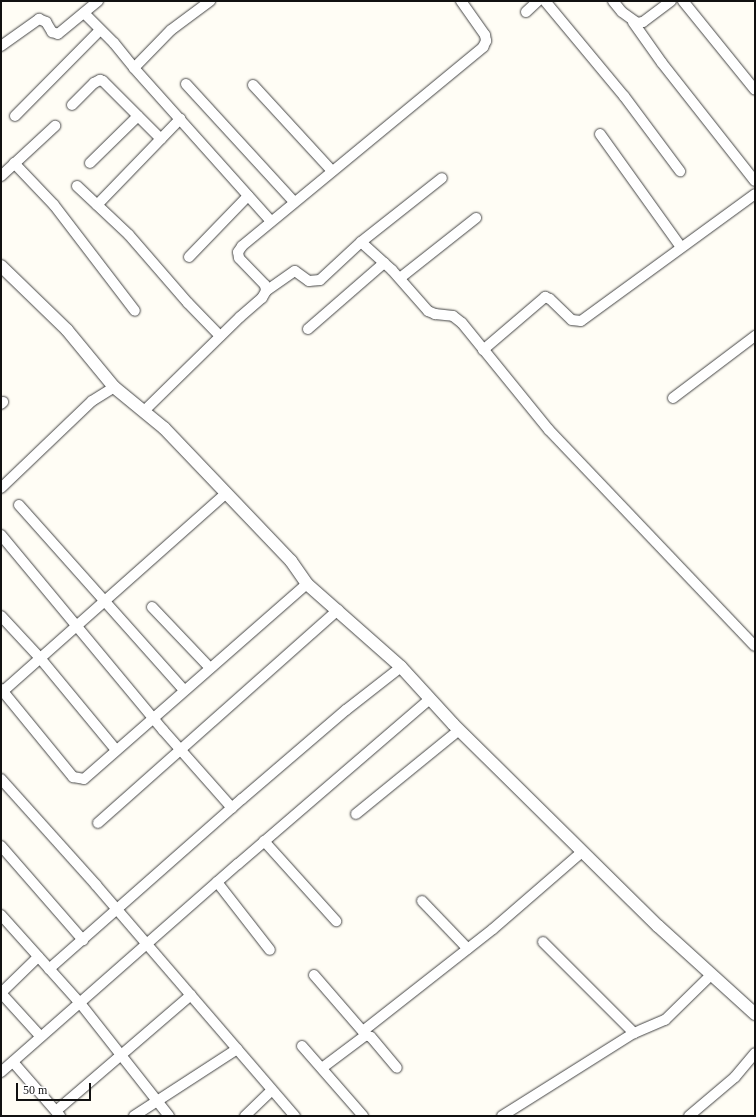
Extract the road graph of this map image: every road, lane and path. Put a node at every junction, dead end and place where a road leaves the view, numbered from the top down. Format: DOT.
graph roads {
  1 [pos="98,1"];
  2 [pos="210,1"];
  3 [pos="461,1"];
  4 [pos="538,1"];
  5 [pos="544,1"];
  6 [pos="613,1"];
  7 [pos="671,1"];
  8 [pos="683,1"];
  9 [pos="526,12"];
  10 [pos="84,13"];
  11 [pos="634,22"];
  12 [pos="100,30"];
  13 [pos="1,46"];
  14 [pos="134,68"];
  15 [pos="186,84"];
  16 [pos="253,85"];
  17 [pos="755,90"];
  18 [pos="72,105"];
  19 [pos="15,116"];
  20 [pos="138,116"];
  21 [pos="180,119"];
  22 [pos="55,126"];
  23 [pos="600,134"];
  24 [pos="160,140"];
  25 [pos="14,163"];
  26 [pos="90,163"];
  27 [pos="680,170"];
  28 [pos="332,171"];
  29 [pos="1,176"];
  30 [pos="442,178"];
  31 [pos="755,181"];
  32 [pos="77,186"];
  33 [pos="755,194"];
  34 [pos="248,196"];
  35 [pos="294,202"];
  36 [pos="97,205"];
  37 [pos="476,218"];
  38 [pos="271,221"];
  39 [pos="361,242"];
  40 [pos="681,248"];
  41 [pos="189,256"];
  42 [pos="384,262"];
  43 [pos="1,266"];
  44 [pos="400,278"];
  45 [pos="266,292"];
  46 [pos="135,311"];
  47 [pos="308,329"];
  48 [pos="220,336"];
  49 [pos="755,336"];
  50 [pos="483,350"];
  51 [pos="114,387"];
  52 [pos="673,398"];
  53 [pos="144,411"];
  54 [pos="1,488"];
  55 [pos="226,493"];
  56 [pos="20,505"];
  57 [pos="1,535"];
  58 [pos="307,584"];
  59 [pos="104,601"];
  60 [pos="152,607"];
  61 [pos="338,610"];
  62 [pos="1,616"];
  63 [pos="76,626"];
  64 [pos="755,646"];
  65 [pos="40,658"];
  66 [pos="401,667"];
  67 [pos="210,668"];
  68 [pos="184,690"];
  69 [pos="2,691"];
  70 [pos="430,699"];
  71 [pos="153,717"];
  72 [pos="459,730"];
  73 [pos="180,749"];
  74 [pos="116,750"];
  75 [pos="1,779"];
  76 [pos="232,808"];
  77 [pos="356,814"];
  78 [pos="98,823"];
  79 [pos="264,841"];
  80 [pos="1,846"];
  81 [pos="582,852"];
  82 [pos="217,882"];
  83 [pos="422,901"];
  84 [pos="118,910"];
  85 [pos="1,915"];
  86 [pos="336,921"];
  87 [pos="83,940"];
  88 [pos="543,942"];
  89 [pos="147,944"];
  90 [pos="468,949"];
  91 [pos="270,950"];
  92 [pos="38,957"];
  93 [pos="49,969"];
  94 [pos="314,975"];
  95 [pos="711,975"];
  96 [pos="1,993"];
  97 [pos="191,995"];
  98 [pos="80,1003"];
  99 [pos="755,1014"];
  100 [pos="364,1033"];
  101 [pos="634,1033"];
  102 [pos="41,1037"];
  103 [pos="302,1046"];
  104 [pos="237,1049"];
  105 [pos="755,1053"];
  106 [pos="122,1055"];
  107 [pos="13,1062"];
  108 [pos="322,1068"];
  109 [pos="397,1068"];
  110 [pos="1,1072"];
  111 [pos="272,1090"];
  112 [pos="158,1101"];
  113 [pos="58,1113"];
  114 [pos="134,1116"];
  115 [pos="170,1116"];
  116 [pos="245,1116"];
  117 [pos="295,1116"];
  118 [pos="363,1116"];
  119 [pos="502,1116"];
  120 [pos="689,1116"];
  1 -- 10 [label="street"];
  2 -- 14 [label="street"];
  3 -- 28 [label="street"];
  4 -- 9 [label="street"];
  5 -- 27 [label="street"];
  6 -- 11 [label="street"];
  7 -- 11 [label="street"];
  8 -- 17 [label="street"];
  10 -- 12 [label="street"];
  10 -- 13 [label="street"];
  11 -- 31 [label="street"];
  12 -- 14 [label="street"];
  12 -- 19 [label="street"];
  14 -- 21 [label="street"];
  15 -- 35 [label="street"];
  16 -- 28 [label="street"];
  18 -- 20 [label="street"];
  20 -- 24 [label="street"];
  20 -- 26 [label="street"];
  21 -- 24 [label="street"];
  21 -- 34 [label="street"];
  22 -- 25 [label="street"];
  23 -- 40 [label="street"];
  24 -- 36 [label="street"];
  25 -- 29 [label="street"];
  25 -- 46 [label="street"];
  28 -- 35 [label="street"];
  30 -- 39 [label="street"];
  32 -- 36 [label="street"];
  33 -- 40 [label="street"];
  34 -- 38 [label="street"];
  34 -- 41 [label="street"];
  35 -- 38 [label="street"];
  36 -- 48 [label="street"];
  37 -- 44 [label="street"];
  38 -- 45 [label="street"];
  39 -- 42 [label="street"];
  39 -- 45 [label="street"];
  40 -- 50 [label="street"];
  42 -- 44 [label="street"];
  42 -- 47 [label="street"];
  43 -- 51 [label="street"];
  44 -- 50 [label="street"];
  45 -- 48 [label="street"];
  48 -- 53 [label="street"];
  49 -- 52 [label="street"];
  50 -- 64 [label="street"];
  51 -- 53 [label="street"];
  51 -- 54 [label="street"];
  53 -- 55 [label="street"];
  55 -- 58 [label="street"];
  55 -- 59 [label="street"];
  56 -- 59 [label="street"];
  57 -- 63 [label="street"];
  58 -- 61 [label="street"];
  58 -- 67 [label="street"];
  59 -- 63 [label="street"];
  59 -- 68 [label="street"];
  60 -- 67 [label="street"];
  61 -- 66 [label="street"];
  61 -- 73 [label="street"];
  62 -- 65 [label="street"];
  63 -- 65 [label="street"];
  63 -- 71 [label="street"];
  65 -- 69 [label="street"];
  65 -- 74 [label="street"];
  66 -- 70 [label="street"];
  66 -- 76 [label="street"];
  67 -- 68 [label="street"];
  68 -- 71 [label="street"];
  69 -- 74 [label="street"];
  70 -- 72 [label="street"];
  70 -- 79 [label="street"];
  71 -- 73 [label="street"];
  71 -- 74 [label="street"];
  72 -- 77 [label="street"];
  72 -- 81 [label="street"];
  73 -- 76 [label="street"];
  73 -- 78 [label="street"];
  75 -- 84 [label="street"];
  76 -- 84 [label="street"];
  79 -- 82 [label="street"];
  79 -- 86 [label="street"];
  80 -- 87 [label="street"];
  81 -- 90 [label="street"];
  81 -- 95 [label="street"];
  82 -- 89 [label="street"];
  82 -- 91 [label="street"];
  83 -- 90 [label="street"];
  84 -- 87 [label="street"];
  84 -- 89 [label="street"];
  85 -- 92 [label="street"];
  87 -- 93 [label="street"];
  88 -- 101 [label="street"];
  89 -- 97 [label="street"];
  89 -- 98 [label="street"];
  90 -- 100 [label="street"];
  92 -- 93 [label="street"];
  92 -- 96 [label="street"];
  93 -- 98 [label="street"];
  94 -- 100 [label="street"];
  95 -- 99 [label="street"];
  95 -- 101 [label="street"];
  96 -- 102 [label="street"];
  97 -- 104 [label="street"];
  97 -- 106 [label="street"];
  98 -- 102 [label="street"];
  98 -- 106 [label="street"];
  100 -- 108 [label="street"];
  100 -- 109 [label="street"];
  101 -- 119 [label="street"];
  102 -- 107 [label="street"];
  103 -- 108 [label="street"];
  104 -- 111 [label="street"];
  104 -- 112 [label="street"];
  105 -- 120 [label="street"];
  106 -- 112 [label="street"];
  106 -- 113 [label="street"];
  107 -- 110 [label="street"];
  107 -- 113 [label="street"];
  108 -- 118 [label="street"];
  111 -- 116 [label="street"];
  111 -- 117 [label="street"];
  112 -- 114 [label="street"];
  112 -- 115 [label="street"];
}
